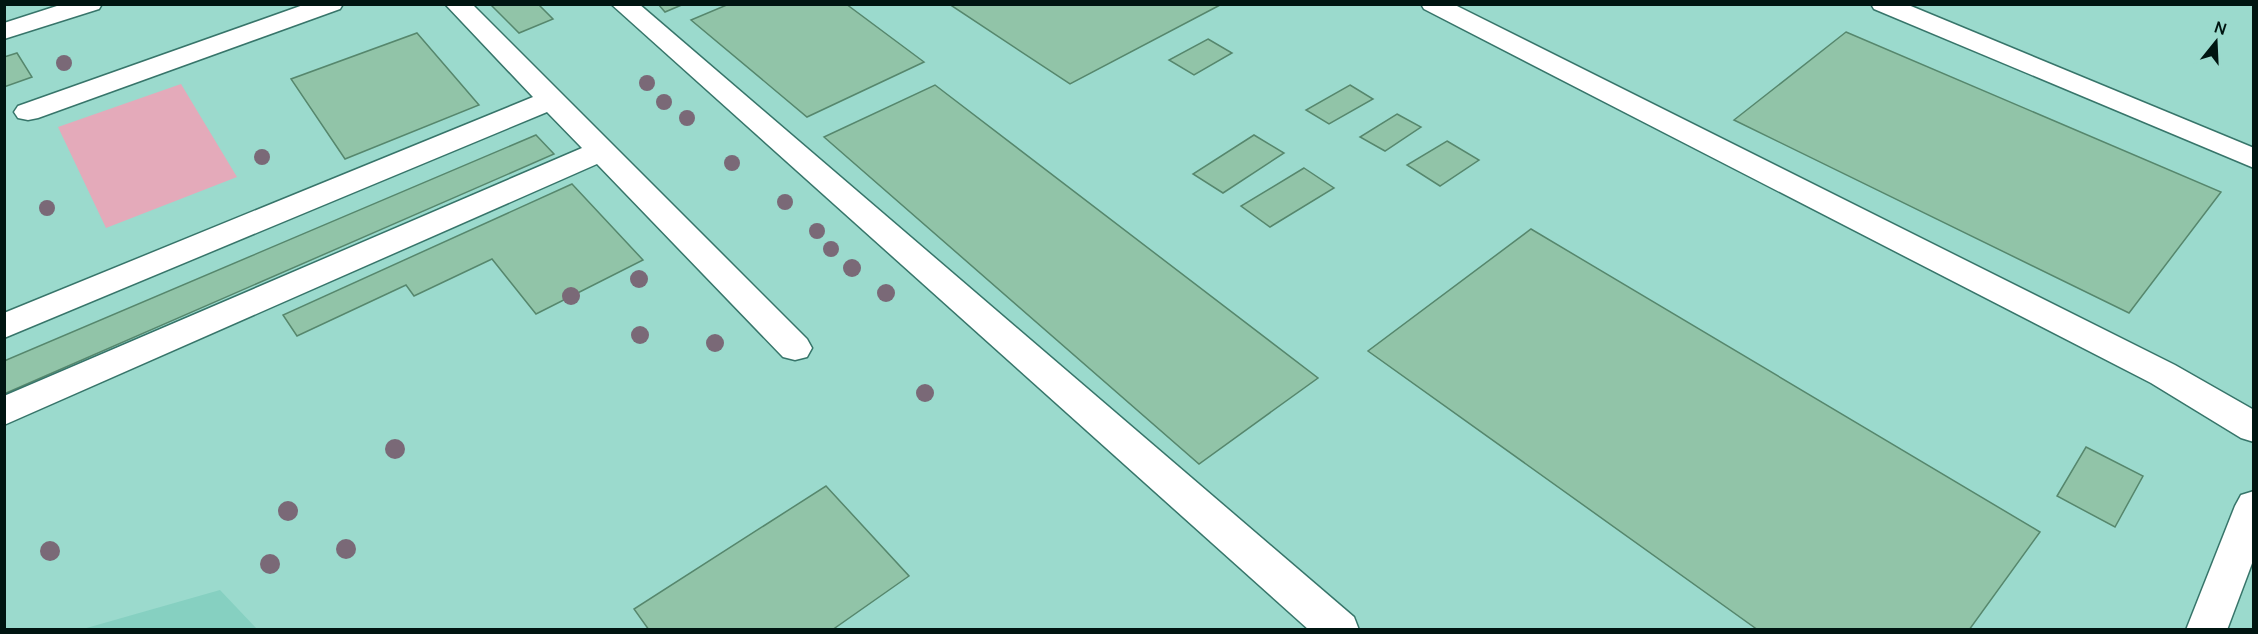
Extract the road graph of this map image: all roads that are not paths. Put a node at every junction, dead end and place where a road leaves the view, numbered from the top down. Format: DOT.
graph roads {
  1 [pos="90,4"];
  2 [pos="331,4"];
  3 [pos="457,4"];
  4 [pos="623,4"];
  5 [pos="1433,4"];
  6 [pos="1883,4"];
  7 [pos="4,31"];
  8 [pos="551,100"];
  9 [pos="28,111"];
  10 [pos="603,150"];
  11 [pos="2253,159"];
  12 [pos="4,326"];
  13 [pos="795,348"];
  14 [pos="4,411"];
  15 [pos="2253,428"];
  16 [pos="2253,506"];
  17 [pos="1339,630"];
  18 [pos="2206,630"];
  1 -- 7 [label="lane"];
  2 -- 9 [label="lane"];
  3 -- 8 [label="lane"];
  4 -- 17 [label="lane"];
  5 -- 15 [label="lane"];
  6 -- 11 [label="lane"];
  8 -- 10 [label="lane"];
  8 -- 12 [label="lane"];
  10 -- 13 [label="lane"];
  10 -- 14 [label="lane"];
  16 -- 18 [label="lane"];
}
